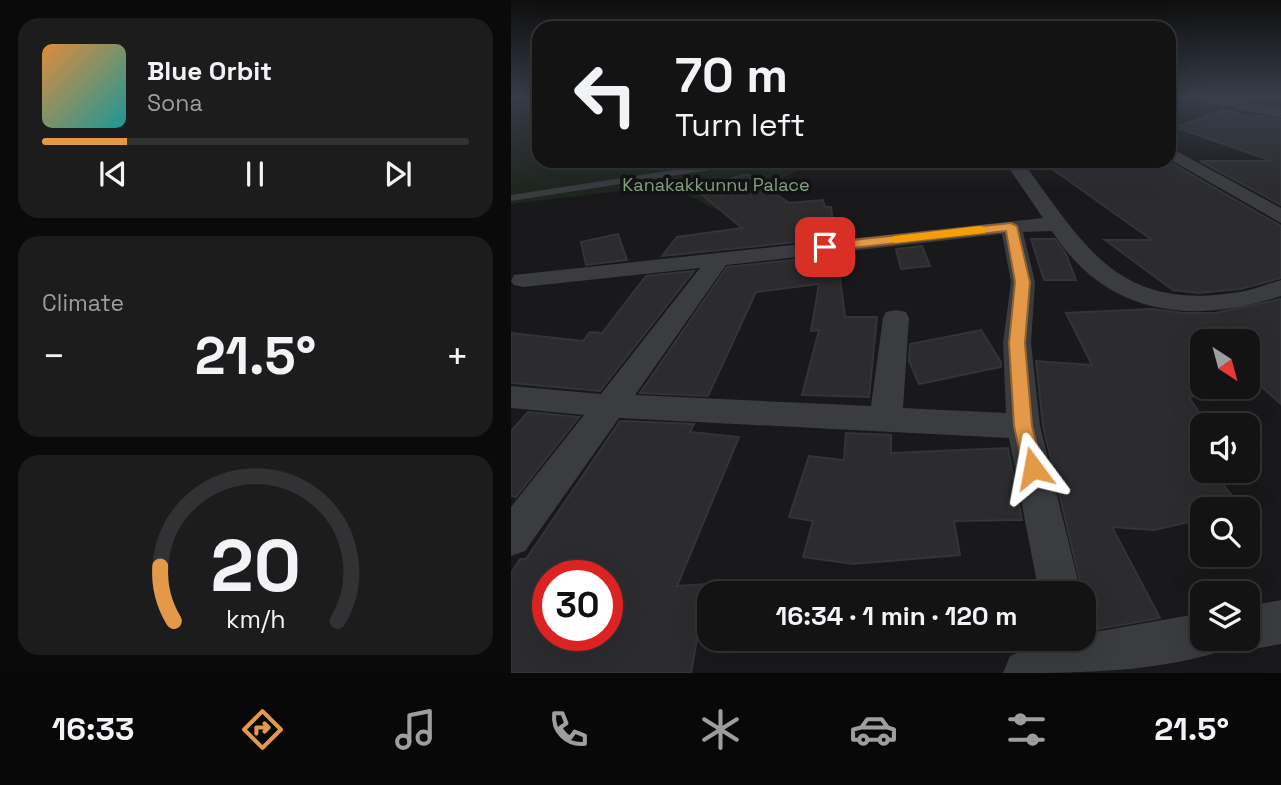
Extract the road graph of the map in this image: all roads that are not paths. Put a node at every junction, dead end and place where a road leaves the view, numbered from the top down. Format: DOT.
graph roads {
  1 [pos="1176,156"];
  2 [pos="704,168"];
  3 [pos="1018,168"];
  4 [pos="511,198"];
  5 [pos="1281,217"];
  6 [pos="1058,224"];
  7 [pos="1011,226"];
  8 [pos="719,259"];
  9 [pos="523,280"];
  10 [pos="1281,288"];
  11 [pos="896,318"];
  12 [pos="511,397"];
  13 [pos="609,406"];
  14 [pos="886,419"];
  15 [pos="1023,426"];
  16 [pos="511,538"];
  17 [pos="1057,581"];
  18 [pos="1281,622"];
  19 [pos="1260,626"];
  20 [pos="1190,638"];
  21 [pos="1075,657"];
  22 [pos="1027,673"];
  1 -- 5 [label="street"];
  2 -- 4 [label="lane"];
  3 -- 6 [label="street"];
  6 -- 7 [label="street"];
  6 -- 10 [label="street"];
  7 -- 8 [label="street"];
  7 -- 15 [label="street"];
  8 -- 9 [label="street"];
  8 -- 13 [label="street"];
  11 -- 14 [label="street"];
  12 -- 13 [label="street"];
  13 -- 14 [label="street"];
  13 -- 16 [label="street"];
  14 -- 15 [label="street"];
  15 -- 17 [label="street"];
  18 -- 19 [label="street"];
  20 -- 21 [label="street"];
  21 -- 22 [label="street"];
}
